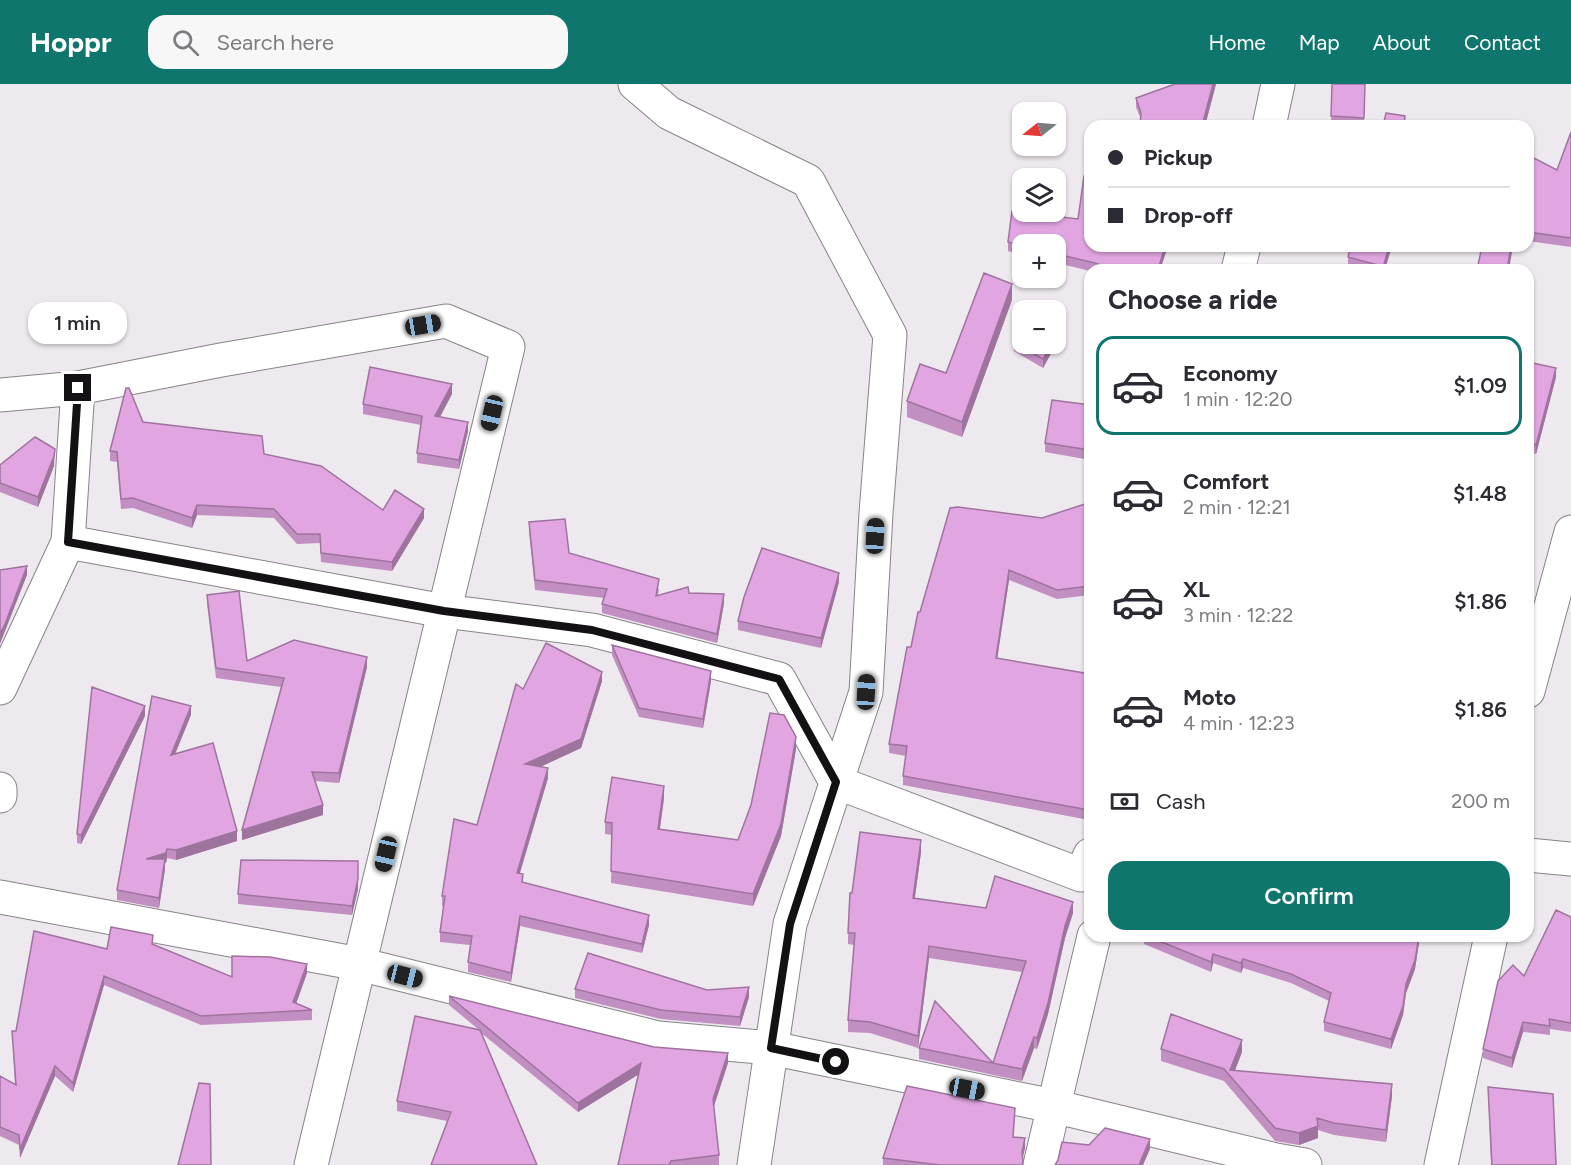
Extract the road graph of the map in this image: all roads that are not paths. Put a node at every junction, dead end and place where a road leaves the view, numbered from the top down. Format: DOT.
graph roads {
  1 [pos="635,84"];
  2 [pos="1278,84"];
  3 [pos="1270,120"];
  4 [pos="78,388"];
  5 [pos="0,395"];
  6 [pos="1571,532"];
  7 [pos="68,542"];
  8 [pos="444,611"];
  9 [pos="1534,669"];
  10 [pos="0,688"];
  11 [pos="836,782"];
  12 [pos="0,789"];
  13 [pos="0,796"];
  14 [pos="1534,856"];
  15 [pos="1571,859"];
  16 [pos="1084,868"];
  17 [pos="0,897"];
  18 [pos="1093,942"];
  19 [pos="1490,942"];
  20 [pos="359,964"];
  21 [pos="771,1048"];
  22 [pos="1053,1106"];
  23 [pos="311,1165"];
  24 [pos="754,1165"];
  25 [pos="1040,1165"];
  26 [pos="1305,1165"];
  27 [pos="1441,1165"];
  1 -- 11 [label="street"];
  2 -- 3 [label="street"];
  4 -- 5 [label="street"];
  4 -- 7 [label="street"];
  4 -- 8 [label="street"];
  6 -- 9 [label="street"];
  7 -- 8 [label="street"];
  7 -- 10 [label="street"];
  8 -- 11 [label="street"];
  8 -- 20 [label="street"];
  11 -- 16 [label="street"];
  11 -- 21 [label="street"];
  12 -- 13 [label="street"];
  14 -- 15 [label="street"];
  17 -- 20 [label="street"];
  18 -- 22 [label="street"];
  19 -- 27 [label="street"];
  20 -- 21 [label="street"];
  20 -- 23 [label="street"];
  21 -- 22 [label="street"];
  21 -- 24 [label="street"];
  22 -- 25 [label="street"];
  22 -- 26 [label="street"];
}
